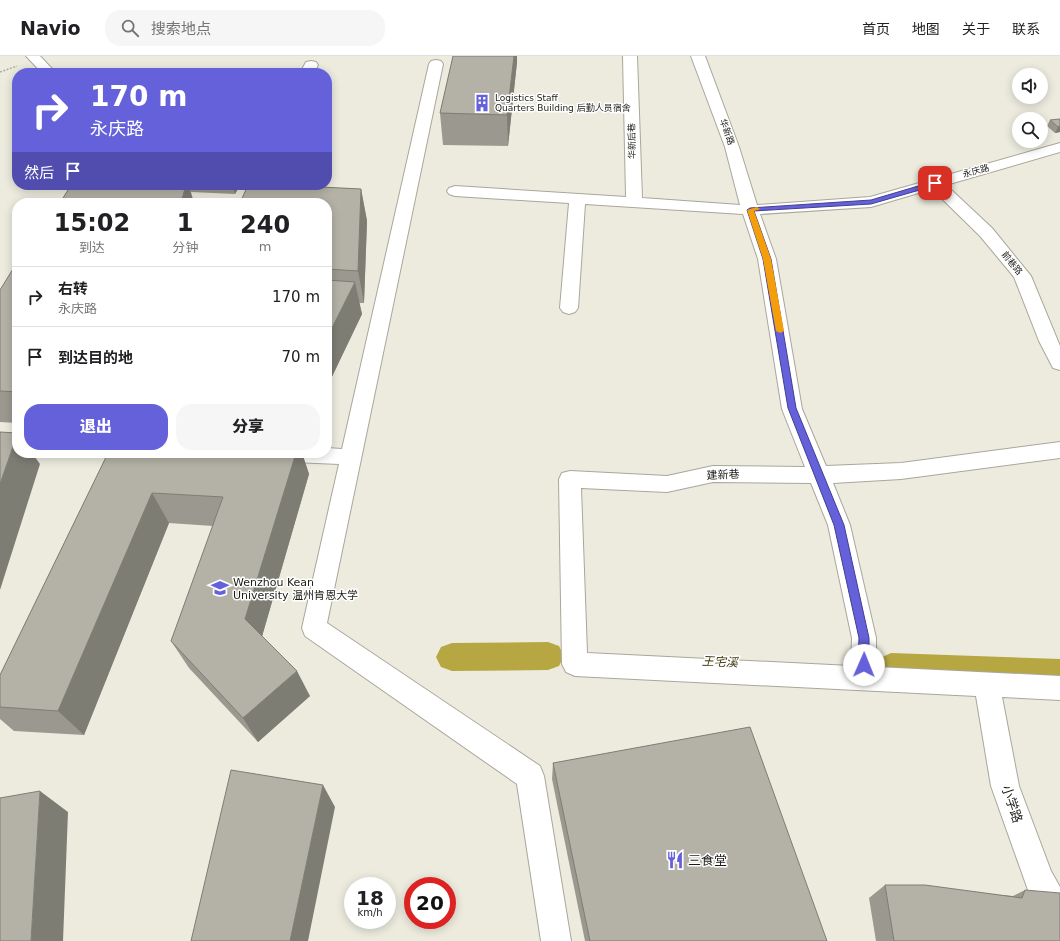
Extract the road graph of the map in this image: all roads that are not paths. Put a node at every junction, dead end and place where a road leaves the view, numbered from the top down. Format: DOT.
graph roads {
  1 [pos="33,56"];
  2 [pos="630,56"];
  3 [pos="698,56"];
  4 [pos="436,64"];
  5 [pos="44,68"];
  6 [pos="1060,147"];
  7 [pos="935,183"];
  8 [pos="455,191"];
  9 [pos="578,199"];
  10 [pos="634,202"];
  11 [pos="750,210"];
  12 [pos="570,308"];
  13 [pos="1060,363"];
  14 [pos="1060,450"];
  15 [pos="332,456"];
  16 [pos="350,457"];
  17 [pos="818,475"];
  18 [pos="863,678"];
  19 [pos="987,684"];
  20 [pos="1060,688"];
  21 [pos="1060,917"];
  22 [pos="556,941"];
  1 -- 5 [label="street"];
  2 -- 10 [label="street, 华新后巷"];
  3 -- 11 [label="street, 华新路"];
  4 -- 16 [label="street"];
  6 -- 7 [label="street, 永庆路"];
  7 -- 11 [label="street, 永庆路"];
  7 -- 13 [label="street, 前巷路"];
  8 -- 9 [label="street, 永庆路"];
  9 -- 10 [label="street, 永庆路"];
  9 -- 12 [label="street"];
  10 -- 11 [label="street, 永庆路"];
  11 -- 17 [label="street, 华新路"];
  14 -- 17 [label="street, 建新巷"];
  15 -- 16 [label="street"];
  16 -- 22 [label="street"];
  17 -- 18 [label="street, 华新路"];
  17 -- 18 [label="street, 建新巷"];
  18 -- 19 [label="street"];
  19 -- 20 [label="street"];
  19 -- 21 [label="street, 小学路"];
}
